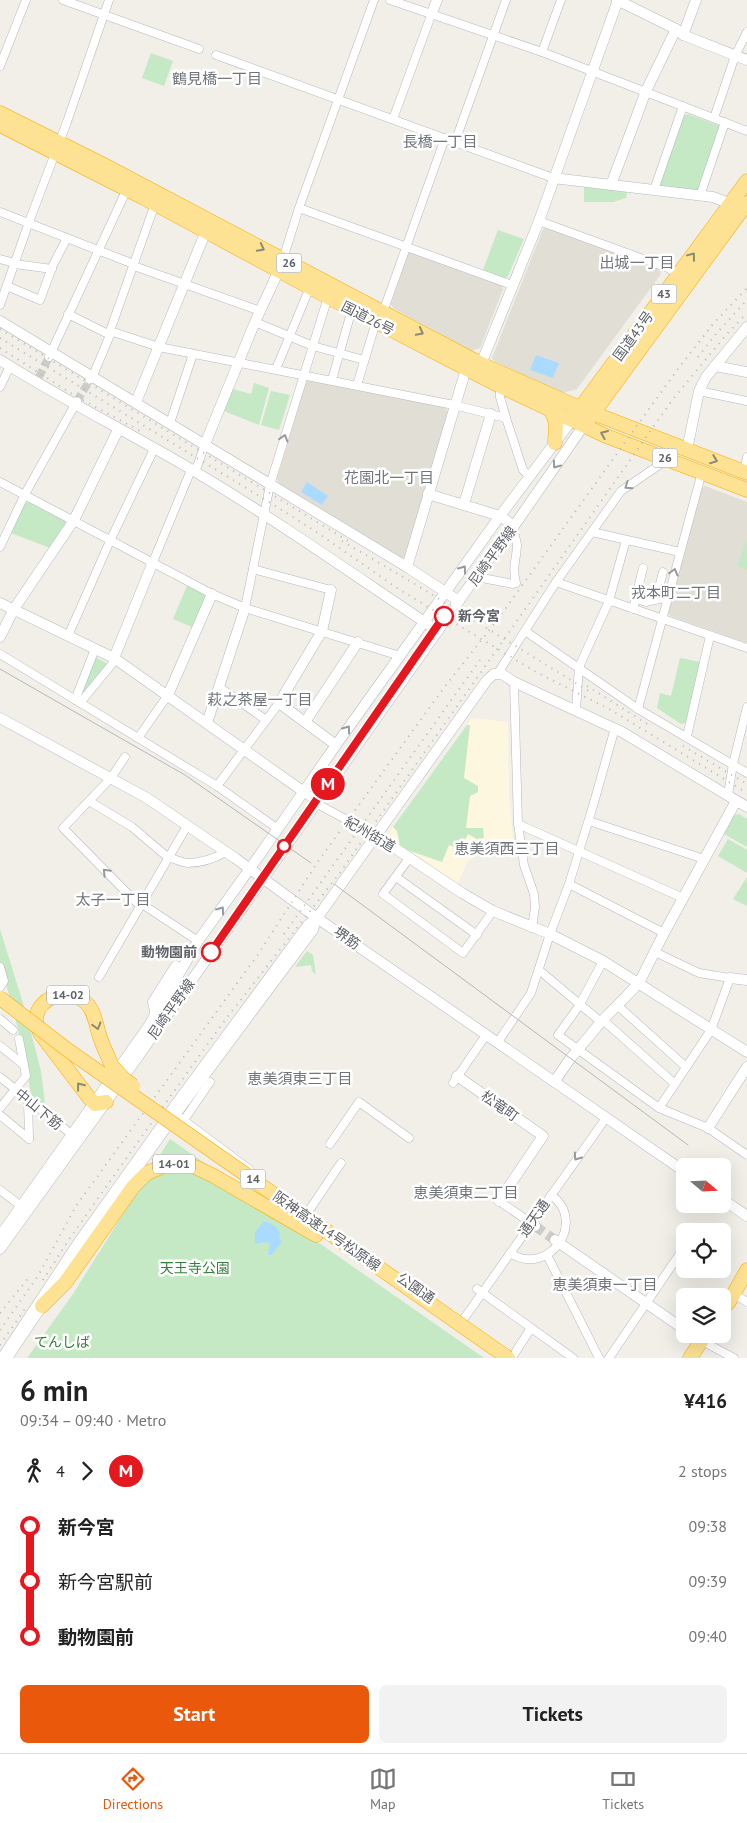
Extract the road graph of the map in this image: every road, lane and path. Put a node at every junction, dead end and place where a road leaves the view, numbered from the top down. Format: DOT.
graph roads {
  1 [pos="26,0"];
  2 [pos="63,0"];
  3 [pos="109,0"];
  4 [pos="374,0"];
  5 [pos="390,0"];
  6 [pos="437,0"];
  7 [pos="506,0"];
  8 [pos="561,0"];
  9 [pos="618,0"];
  10 [pos="696,0"];
  11 [pos="432,13"];
  12 [pos="104,15"];
  13 [pos="680,32"];
  14 [pos="747,32"];
  15 [pos="494,35"];
  16 [pos="200,49"];
  17 [pos="542,52"];
  18 [pos="216,55"];
  19 [pos="735,56"];
  20 [pos="747,60"];
  21 [pos="0,66"];
  22 [pos="592,70"];
  23 [pos="646,92"];
  24 [pos="338,99"];
  25 [pos="683,106"];
  26 [pos="0,113"];
  27 [pos="393,118"];
  28 [pos="714,118"];
  29 [pos="725,122"];
  30 [pos="0,125"];
  31 [pos="747,131"];
  32 [pos="445,138"];
  33 [pos="455,142"];
  34 [pos="57,147"];
  35 [pos="553,178"];
  36 [pos="747,181"];
  37 [pos="611,185"];
  38 [pos="128,190"];
  39 [pos="654,190"];
  40 [pos="700,196"];
  41 [pos="155,204"];
  42 [pos="742,206"];
  43 [pos="298,208"];
  44 [pos="0,212"];
  45 [pos="539,220"];
  46 [pos="29,222"];
  47 [pos="206,231"];
  48 [pos="67,238"];
  49 [pos="406,247"];
  50 [pos="98,252"];
  51 [pos="0,259"];
  52 [pos="15,264"];
  53 [pos="281,265"];
  54 [pos="134,266"];
  55 [pos="52,269"];
  56 [pos="684,278"];
  57 [pos="185,285"];
  58 [pos="7,286"];
  59 [pos="512,286"];
  60 [pos="310,287"];
  61 [pos="328,297"];
  62 [pos="0,305"];
  63 [pos="352,309"];
  64 [pos="260,311"];
  65 [pos="68,314"];
  66 [pos="379,317"];
  67 [pos="0,321"];
  68 [pos="255,322"];
  69 [pos="747,327"];
  70 [pos="110,333"];
  71 [pos="289,336"];
  72 [pos="313,346"];
  73 [pos="159,347"];
  74 [pos="340,353"];
  75 [pos="50,354"];
  76 [pos="193,354"];
  77 [pos="0,360"];
  78 [pos="364,360"];
  79 [pos="239,362"];
  80 [pos="481,364"];
  81 [pos="10,366"];
  82 [pos="715,366"];
  83 [pos="276,369"];
  84 [pos="466,369"];
  85 [pos="747,372"];
  86 [pos="304,375"];
  87 [pos="91,379"];
  88 [pos="332,380"];
  89 [pos="357,386"];
  90 [pos="500,386"];
  91 [pos="0,387"];
  92 [pos="609,391"];
  93 [pos="700,391"];
  94 [pos="747,401"];
  95 [pos="136,402"];
  96 [pos="76,403"];
  97 [pos="454,405"];
  98 [pos="551,410"];
  99 [pos="587,411"];
  100 [pos="491,414"];
  101 [pos="506,418"];
  102 [pos="170,423"];
  103 [pos="578,423"];
  104 [pos="620,424"];
  105 [pos="118,430"];
  106 [pos="555,443"];
  107 [pos="205,444"];
  108 [pos="154,449"];
  109 [pos="687,450"];
  110 [pos="747,457"];
  111 [pos="668,459"];
  112 [pos="191,470"];
  113 [pos="702,472"];
  114 [pos="746,472"];
  115 [pos="530,477"];
  116 [pos="0,482"];
  117 [pos="270,484"];
  118 [pos="747,490"];
  119 [pos="25,494"];
  120 [pos="428,494"];
  121 [pos="464,504"];
  122 [pos="263,513"];
  123 [pos="500,516"];
  124 [pos="74,520"];
  125 [pos="514,526"];
  126 [pos="592,532"];
  127 [pos="110,540"];
  128 [pos="626,540"];
  129 [pos="0,547"];
  130 [pos="680,552"];
  131 [pos="153,562"];
  132 [pos="407,567"];
  133 [pos="643,568"];
  134 [pos="252,569"];
  135 [pos="663,572"];
  136 [pos="477,577"];
  137 [pos="556,582"];
  138 [pos="331,590"];
  139 [pos="446,592"];
  140 [pos="212,594"];
  141 [pos="668,596"];
  142 [pos="635,600"];
  143 [pos="656,600"];
  144 [pos="459,601"];
  145 [pos="609,601"];
  146 [pos="0,603"];
  147 [pos="245,608"];
  148 [pos="14,609"];
  149 [pos="633,609"];
  150 [pos="662,620"];
  151 [pos="424,622"];
  152 [pos="322,631"];
  153 [pos="438,631"];
  154 [pos="525,631"];
  155 [pos="68,636"];
  156 [pos="710,636"];
  157 [pos="0,637"];
  158 [pos="358,642"];
  159 [pos="747,648"];
  160 [pos="95,649"];
  161 [pos="0,654"];
  162 [pos="400,656"];
  163 [pos="114,658"];
  164 [pos="579,667"];
  165 [pos="498,673"];
  166 [pos="514,682"];
  167 [pos="219,687"];
  168 [pos="168,696"];
  169 [pos="78,701"];
  170 [pos="279,704"];
  171 [pos="747,707"];
  172 [pos="638,708"];
  173 [pos="576,710"];
  174 [pos="0,718"];
  175 [pos="266,720"];
  176 [pos="305,722"];
  177 [pos="207,723"];
  178 [pos="615,728"];
  179 [pos="686,736"];
  180 [pos="138,738"];
  181 [pos="336,745"];
  182 [pos="245,749"];
  183 [pos="125,757"];
  184 [pos="733,764"];
  185 [pos="747,773"];
  186 [pos="111,778"];
  187 [pos="217,786"];
  188 [pos="304,792"];
  189 [pos="732,798"];
  190 [pos="89,801"];
  191 [pos="317,802"];
  192 [pos="747,807"];
  193 [pos="589,821"];
  194 [pos="518,824"];
  195 [pos="187,826"];
  196 [pos="278,829"];
  197 [pos="377,836"];
  198 [pos="579,850"];
  199 [pos="226,852"];
  200 [pos="170,857"];
  201 [pos="410,857"];
  202 [pos="704,859"];
  203 [pos="250,869"];
  204 [pos="396,877"];
  205 [pos="263,880"];
  206 [pos="569,884"];
  207 [pos="683,898"];
  208 [pos="142,904"];
  209 [pos="493,912"];
  210 [pos="317,918"];
  211 [pos="532,928"];
  212 [pos="664,933"];
  213 [pos="477,934"];
  214 [pos="550,934"];
  215 [pos="195,945"];
  216 [pos="655,952"];
  217 [pos="603,961"];
  218 [pos="0,967"];
  219 [pos="539,970"];
  220 [pos="99,977"];
  221 [pos="730,978"];
  222 [pos="747,980"];
  223 [pos="639,983"];
  224 [pos="0,987"];
  225 [pos="0,998"];
  226 [pos="617,1005"];
  227 [pos="579,1006"];
  228 [pos="0,1009"];
  229 [pos="0,1019"];
  230 [pos="602,1021"];
  231 [pos="13,1030"];
  232 [pos="711,1030"];
  233 [pos="19,1039"];
  234 [pos="484,1039"];
  235 [pos="498,1042"];
  236 [pos="0,1046"];
  237 [pos="578,1050"];
  238 [pos="747,1052"];
  239 [pos="24,1064"];
  240 [pos="686,1067"];
  241 [pos="747,1067"];
  242 [pos="0,1077"];
  243 [pos="455,1079"];
  244 [pos="210,1082"];
  245 [pos="554,1082"];
  246 [pos="675,1084"];
  247 [pos="15,1090"];
  248 [pos="28,1100"];
  249 [pos="100,1103"];
  250 [pos="0,1108"];
  251 [pos="659,1108"];
  252 [pos="173,1113"];
  253 [pos="0,1115"];
  254 [pos="606,1118"];
  255 [pos="184,1120"];
  256 [pos="708,1128"];
  257 [pos="75,1138"];
  258 [pos="409,1138"];
  259 [pos="330,1144"];
  260 [pos="214,1152"];
  261 [pos="747,1155"];
  262 [pos="341,1163"];
  263 [pos="676,1166"];
  264 [pos="0,1190"];
  265 [pos="551,1195"];
  266 [pos="499,1201"];
  267 [pos="731,1205"];
  268 [pos="21,1206"];
  269 [pos="308,1212"];
  270 [pos="747,1216"];
  271 [pos="533,1224"];
  272 [pos="316,1235"];
  273 [pos="0,1236"];
  274 [pos="557,1241"];
  275 [pos="0,1249"];
  276 [pos="510,1253"];
  277 [pos="548,1255"];
  278 [pos="676,1260"];
  279 [pos="742,1289"];
  280 [pos="480,1291"];
  281 [pos="731,1297"];
  282 [pos="646,1303"];
  283 [pos="42,1306"];
  284 [pos="463,1320"];
  285 [pos="676,1324"];
  286 [pos="531,1328"];
  287 [pos="696,1343"];
  288 [pos="710,1343"];
  289 [pos="512,1357"];
  290 [pos="0,1358"];
  291 [pos="8,1358"];
  292 [pos="492,1358"];
  293 [pos="573,1358"];
  294 [pos="599,1358"];
  295 [pos="609,1358"];
  296 [pos="690,1358"];
  297 [pos="734,1358"];
  1 -- 21 [label="street"];
  2 -- 12 [label="street"];
  3 -- 12 [label="street"];
  4 -- 24 [label="street"];
  5 -- 11 [label="street"];
  6 -- 11 [label="street"];
  7 -- 15 [label="street"];
  8 -- 17 [label="street"];
  9 -- 13 [label="street"];
  9 -- 22 [label="street"];
  10 -- 13 [label="street"];
  11 -- 15 [label="street"];
  11 -- 27 [label="street"];
  12 -- 16 [label="street"];
  12 -- 34 [label="street"];
  13 -- 19 [label="street"];
  13 -- 23 [label="street"];
  14 -- 19 [label="street"];
  15 -- 17 [label="street"];
  15 -- 33 [label="street"];
  17 -- 22 [label="street"];
  18 -- 24 [label="street"];
  19 -- 20 [label="street"];
  19 -- 28 [label="street"];
  22 -- 23 [label="street"];
  22 -- 35 [label="street"];
  23 -- 25 [label="street"];
  23 -- 37 [label="street"];
  24 -- 27 [label="street"];
  24 -- 43 [label="street"];
  25 -- 28 [label="street"];
  25 -- 39 [label="street"];
  26 -- 34 [label="highway, 国道26号 / 26"];
  27 -- 32 [label="street"];
  28 -- 29 [label="street"];
  29 -- 31 [label="street"];
  29 -- 40 [label="street"];
  30 -- 34 [label="highway, 国道26号 / 26"];
  32 -- 33 [label="street"];
  32 -- 49 [label="street"];
  33 -- 35 [label="street"];
  34 -- 38 [label="highway, 国道26号 / 26"];
  34 -- 46 [label="street"];
  34 -- 53 [label="highway, 国道26号 / 26, one-way"];
  35 -- 37 [label="street"];
  35 -- 45 [label="street"];
  36 -- 42 [label="highway, 国道43号 / 43"];
  37 -- 39 [label="street"];
  38 -- 41 [label="highway, 国道26号 / 26"];
  38 -- 50 [label="street"];
  39 -- 40 [label="street"];
  40 -- 42 [label="street"];
  41 -- 47 [label="highway, 国道26号 / 26"];
  41 -- 54 [label="street"];
  42 -- 56 [label="highway, 国道43号 / 43"];
  43 -- 49 [label="street"];
  43 -- 53 [label="street"];
  44 -- 46 [label="street"];
  45 -- 56 [label="street"];
  45 -- 59 [label="street"];
  46 -- 48 [label="street"];
  46 -- 52 [label="street"];
  47 -- 53 [label="highway, 国道26号 / 26"];
  47 -- 57 [label="street"];
  48 -- 50 [label="street"];
  48 -- 55 [label="street"];
  49 -- 59 [label="street"];
  49 -- 66 [label="street"];
  50 -- 54 [label="street"];
  50 -- 65 [label="street"];
  51 -- 52 [label="street"];
  52 -- 55 [label="street"];
  52 -- 58 [label="street"];
  53 -- 60 [label="highway, 国道26号 / 26"];
  53 -- 64 [label="street"];
  53 -- 66 [label="highway, 国道26号 / 26"];
  54 -- 57 [label="street"];
  54 -- 70 [label="street"];
  55 -- 58 [label="street"];
  56 -- 92 [label="highway, 国道43号 / 43"];
  56 -- 99 [label="highway, 国道43号 / 43"];
  57 -- 64 [label="street"];
  57 -- 73 [label="street"];
  58 -- 62 [label="street"];
  59 -- 80 [label="street"];
  60 -- 61 [label="highway, 国道26号 / 26"];
  60 -- 71 [label="street"];
  61 -- 63 [label="highway, 国道26号 / 26"];
  61 -- 72 [label="street"];
  63 -- 66 [label="highway, 国道26号 / 26"];
  63 -- 74 [label="street"];
  64 -- 68 [label="street"];
  65 -- 70 [label="street"];
  65 -- 75 [label="street"];
  66 -- 78 [label="street"];
  66 -- 80 [label="highway, 国道26号 / 26, one-way"];
  66 -- 84 [label="highway, 国道26号 / 26"];
  67 -- 75 [label="street"];
  68 -- 71 [label="street"];
  68 -- 79 [label="street"];
  69 -- 82 [label="street"];
  70 -- 73 [label="street"];
  70 -- 87 [label="street"];
  71 -- 72 [label="street"];
  71 -- 83 [label="street"];
  72 -- 74 [label="street"];
  72 -- 86 [label="street"];
  73 -- 76 [label="street"];
  73 -- 95 [label="street"];
  74 -- 78 [label="street"];
  74 -- 88 [label="street"];
  75 -- 87 [label="street"];
  76 -- 79 [label="street"];
  76 -- 102 [label="street"];
  77 -- 81 [label="street"];
  78 -- 89 [label="street"];
  79 -- 83 [label="street"];
  79 -- 107 [label="street"];
  80 -- 99 [label="highway, 国道26号 / 26"];
  81 -- 91 [label="street"];
  81 -- 96 [label="street"];
  82 -- 85 [label="street"];
  82 -- 93 [label="street"];
  83 -- 86 [label="street"];
  84 -- 90 [label="highway, 国道26号 / 26"];
  84 -- 97 [label="street"];
  86 -- 88 [label="street"];
  117 -- 86 [label="street, one-way"];
  87 -- 95 [label="street"];
  88 -- 89 [label="street"];
  89 -- 97 [label="street"];
  90 -- 98 [label="highway, 国道26号 / 26"];
  90 -- 101 [label="street"];
  92 -- 99 [label="highway, 国道43号 / 43"];
  92 -- 104 [label="highway"];
  93 -- 94 [label="street"];
  93 -- 109 [label="street"];
  95 -- 102 [label="street"];
  96 -- 105 [label="street"];
  96 -- 119 [label="street"];
  97 -- 100 [label="street"];
  97 -- 120 [label="street"];
  98 -- 103 [label="highway, 国道26号 / 26"];
  98 -- 106 [label="highway"];
  99 -- 103 [label="highway, 国道43号 / 43"];
  99 -- 104 [label="highway, 国道26号 / 26"];
  100 -- 101 [label="street"];
  100 -- 121 [label="street"];
  101 -- 115 [label="street"];
  102 -- 107 [label="street"];
  103 -- 106 [label="street, 尼崎平野線"];
  111 -- 103 [label="highway, 国道26号 / 26, one-way"];
  103 -- 125 [label="street, 尼崎平野線, one-way"];
  104 -- 109 [label="highway, 国道26号 / 26"];
  105 -- 108 [label="street"];
  105 -- 124 [label="street"];
  106 -- 115 [label="street, 尼崎平野線"];
  107 -- 112 [label="street"];
  107 -- 117 [label="street"];
  108 -- 112 [label="street"];
  108 -- 127 [label="street"];
  109 -- 114 [label="highway, 国道26号 / 26, one-way"];
  110 -- 114 [label="street"];
  111 -- 113 [label="highway, 国道26号 / 26"];
  111 -- 126 [label="street, one-way"];
  112 -- 122 [label="street"];
  112 -- 131 [label="street"];
  113 -- 118 [label="highway, 国道26号 / 26"];
  113 -- 130 [label="street"];
  115 -- 123 [label="street, 尼崎平野線"];
  116 -- 119 [label="street"];
  117 -- 122 [label="street"];
  117 -- 132 [label="street"];
  119 -- 124 [label="street"];
  119 -- 129 [label="street"];
  120 -- 121 [label="street"];
  120 -- 132 [label="street"];
  121 -- 123 [label="street"];
  122 -- 134 [label="street"];
  122 -- 151 [label="street"];
  123 -- 125 [label="street"];
  139 -- 123 [label="street, 尼崎平野線, one-way"];
  124 -- 127 [label="street"];
  124 -- 148 [label="street"];
  125 -- 136 [label="street, 尼崎平野線"];
  125 -- 136 [label="street"];
  126 -- 128 [label="street"];
  126 -- 137 [label="street"];
  127 -- 131 [label="street"];
  127 -- 155 [label="street"];
  128 -- 130 [label="street"];
  128 -- 145 [label="street"];
  141 -- 130 [label="street, one-way"];
  131 -- 140 [label="street"];
  131 -- 163 [label="street"];
  132 -- 139 [label="street"];
  133 -- 142 [label="street"];
  134 -- 138 [label="street"];
  134 -- 147 [label="street"];
  135 -- 143 [label="street"];
  136 -- 144 [label="street, 尼崎平野線"];
  137 -- 145 [label="street"];
  137 -- 154 [label="street"];
  138 -- 152 [label="street"];
  139 -- 144 [label="street"];
  139 -- 151 [label="street, 尼崎平野線"];
  140 -- 147 [label="street"];
  140 -- 168 [label="street"];
  141 -- 143 [label="street"];
  141 -- 150 [label="street"];
  142 -- 143 [label="street"];
  142 -- 149 [label="street"];
  144 -- 153 [label="street, 尼崎平野線"];
  145 -- 149 [label="street"];
  145 -- 164 [label="street"];
  146 -- 148 [label="street, 紀州街道"];
  147 -- 152 [label="street"];
  147 -- 167 [label="street"];
  148 -- 155 [label="street, 紀州街道"];
  148 -- 157 [label="street"];
  149 -- 150 [label="street"];
  150 -- 156 [label="street"];
  150 -- 172 [label="street"];
  151 -- 153 [label="street"];
  151 -- 162 [label="street, 尼崎平野線"];
  152 -- 158 [label="street"];
  152 -- 170 [label="street"];
  153 -- 191 [label="street, 尼崎平野線"];
  154 -- 164 [label="street"];
  154 -- 165 [label="street"];
  155 -- 160 [label="street, 紀州街道"];
  156 -- 159 [label="street"];
  156 -- 179 [label="street"];
  158 -- 162 [label="street"];
  158 -- 176 [label="street"];
  160 -- 163 [label="street, 紀州街道"];
  160 -- 169 [label="street"];
  161 -- 169 [label="street"];
  181 -- 162 [label="street, 尼崎平野線, one-way"];
  163 -- 168 [label="street, 紀州街道"];
  163 -- 169 [label="street"];
  164 -- 172 [label="street"];
  164 -- 173 [label="street"];
  165 -- 166 [label="street"];
  165 -- 197 [label="street"];
  166 -- 173 [label="street"];
  166 -- 194 [label="street"];
  167 -- 175 [label="street"];
  167 -- 177 [label="street"];
  168 -- 177 [label="street, 紀州街道"];
  168 -- 180 [label="street"];
  169 -- 180 [label="street"];
  170 -- 175 [label="street"];
  170 -- 176 [label="street"];
  171 -- 184 [label="street"];
  172 -- 179 [label="street"];
  173 -- 178 [label="street"];
  174 -- 186 [label="street, 堺筋"];
  175 -- 182 [label="street"];
  176 -- 181 [label="street"];
  177 -- 182 [label="street, 紀州街道"];
  178 -- 189 [label="street"];
  178 -- 193 [label="street"];
  179 -- 184 [label="street"];
  180 -- 187 [label="street"];
  181 -- 188 [label="street, 尼崎平野線"];
  182 -- 187 [label="street"];
  182 -- 188 [label="street, 紀州街道"];
  183 -- 186 [label="street"];
  184 -- 185 [label="street"];
  184 -- 189 [label="street"];
  186 -- 190 [label="street"];
  186 -- 195 [label="street, 堺筋"];
  187 -- 196 [label="street"];
  188 -- 191 [label="street, 紀州街道"];
  188 -- 196 [label="street, 尼崎平野線"];
  189 -- 192 [label="street"];
  189 -- 202 [label="street"];
  190 -- 200 [label="street"];
  208 -- 190 [label="street, one-way"];
  191 -- 197 [label="street, 紀州街道"];
  191 -- 205 [label="street, 尼崎平野線"];
  193 -- 198 [label="street"];
  193 -- 202 [label="street"];
  194 -- 198 [label="street"];
  194 -- 211 [label="street"];
  195 -- 199 [label="street, 堺筋"];
  195 -- 200 [label="street"];
  196 -- 203 [label="street, 尼崎平野線"];
  197 -- 201 [label="street, 紀州街道"];
  197 -- 210 [label="street"];
  198 -- 206 [label="street"];
  198 -- 207 [label="street"];
  199 -- 200 [label="street"];
  199 -- 203 [label="street, 堺筋"];
  200 -- 208 [label="street"];
  201 -- 204 [label="street"];
  201 -- 209 [label="street, 紀州街道"];
  202 -- 207 [label="street"];
  203 -- 205 [label="street, 堺筋"];
  215 -- 203 [label="street, 尼崎平野線, one-way"];
  204 -- 213 [label="street"];
  204 -- 213 [label="street"];
  205 -- 210 [label="street, 堺筋"];
  205 -- 249 [label="street, 尼崎平野線"];
  206 -- 212 [label="street"];
  206 -- 214 [label="street"];
  207 -- 212 [label="street"];
  208 -- 215 [label="street"];
  208 -- 220 [label="street"];
  209 -- 211 [label="street, 紀州街道"];
  209 -- 213 [label="street"];
  210 -- 234 [label="street, 堺筋"];
  210 -- 252 [label="street"];
  211 -- 214 [label="street, 紀州街道"];
  212 -- 216 [label="street"];
  214 -- 217 [label="street, 紀州街道"];
  214 -- 219 [label="street"];
  215 -- 249 [label="street, 尼崎平野線"];
  216 -- 221 [label="street"];
  216 -- 223 [label="street"];
  217 -- 223 [label="street, 紀州街道"];
  217 -- 227 [label="street"];
  218 -- 224 [label="street"];
  219 -- 227 [label="street"];
  219 -- 235 [label="street"];
  221 -- 222 [label="street"];
  221 -- 232 [label="street"];
  223 -- 226 [label="street"];
  223 -- 232 [label="street, 紀州街道"];
  225 -- 260 [label="highway, 阪神高速14号松原線 / 14, bridge"];
  226 -- 230 [label="street"];
  226 -- 240 [label="street"];
  227 -- 230 [label="street"];
  227 -- 237 [label="street"];
  228 -- 272 [label="highway, 阪神高速14号松原線 / 14"];
  229 -- 231 [label="street"];
  230 -- 237 [label="street"];
  230 -- 246 [label="street"];
  232 -- 238 [label="street, 紀州街道"];
  232 -- 240 [label="street"];
  233 -- 239 [label="street"];
  234 -- 235 [label="street, 堺筋"];
  234 -- 243 [label="street"];
  235 -- 245 [label="street, 堺筋"];
  236 -- 239 [label="street"];
  237 -- 245 [label="street"];
  237 -- 251 [label="street"];
  239 -- 247 [label="street"];
  240 -- 246 [label="street"];
  241 -- 256 [label="street"];
  242 -- 247 [label="street, 中山下筋"];
  243 -- 266 [label="street, 松竜町"];
  244 -- 255 [label="street"];
  245 -- 254 [label="street, 堺筋"];
  246 -- 251 [label="street"];
  247 -- 248 [label="street, 中山下筋"];
  247 -- 250 [label="street"];
  248 -- 253 [label="street"];
  248 -- 257 [label="street, 中山下筋"];
  249 -- 257 [label="street, 尼崎平野線"];
  249 -- 260 [label="highway, 14-02, one-way, bridge"];
  251 -- 256 [label="street"];
  252 -- 255 [label="street, 公園通"];
  252 -- 283 [label="street"];
  252 -- 290 [label="street"];
  254 -- 263 [label="street, 堺筋"];
  254 -- 265 [label="street, 通天通, one-way"];
  255 -- 269 [label="street, 公園通"];
  256 -- 261 [label="street"];
  257 -- 268 [label="street, 尼崎平野線"];
  257 -- 275 [label="street, 尼崎平野線"];
  258 -- 259 [label="street"];
  260 -- 289 [label="highway, 阪神高速14号松原線 / 14, bridge"];
  262 -- 269 [label="street"];
  264 -- 268 [label="street"];
  265 -- 271 [label="street, 通天通"];
  265 -- 274 [label="street"];
  266 -- 271 [label="street"];
  267 -- 270 [label="street"];
  268 -- 273 [label="street, 尼崎平野線"];
  269 -- 284 [label="street, 公園通"];
  271 -- 276 [label="street, 通天通"];
  272 -- 283 [label="highway, 14-01"];
  272 -- 292 [label="highway, 阪神高速14号松原線 / 14"];
  274 -- 277 [label="street"];
  274 -- 282 [label="street"];
  276 -- 277 [label="street"];
  276 -- 280 [label="street, 通天通"];
  277 -- 294 [label="street"];
  278 -- 282 [label="street"];
  279 -- 281 [label="highway"];
  280 -- 284 [label="street, 通天通"];
  280 -- 286 [label="street"];
  282 -- 285 [label="street"];
  282 -- 295 [label="street"];
  283 -- 291 [label="street"];
  284 -- 289 [label="street, 公園通"];
  286 -- 289 [label="street"];
  286 -- 293 [label="street"];
  287 -- 296 [label="highway"];
  288 -- 297 [label="street"];
}
